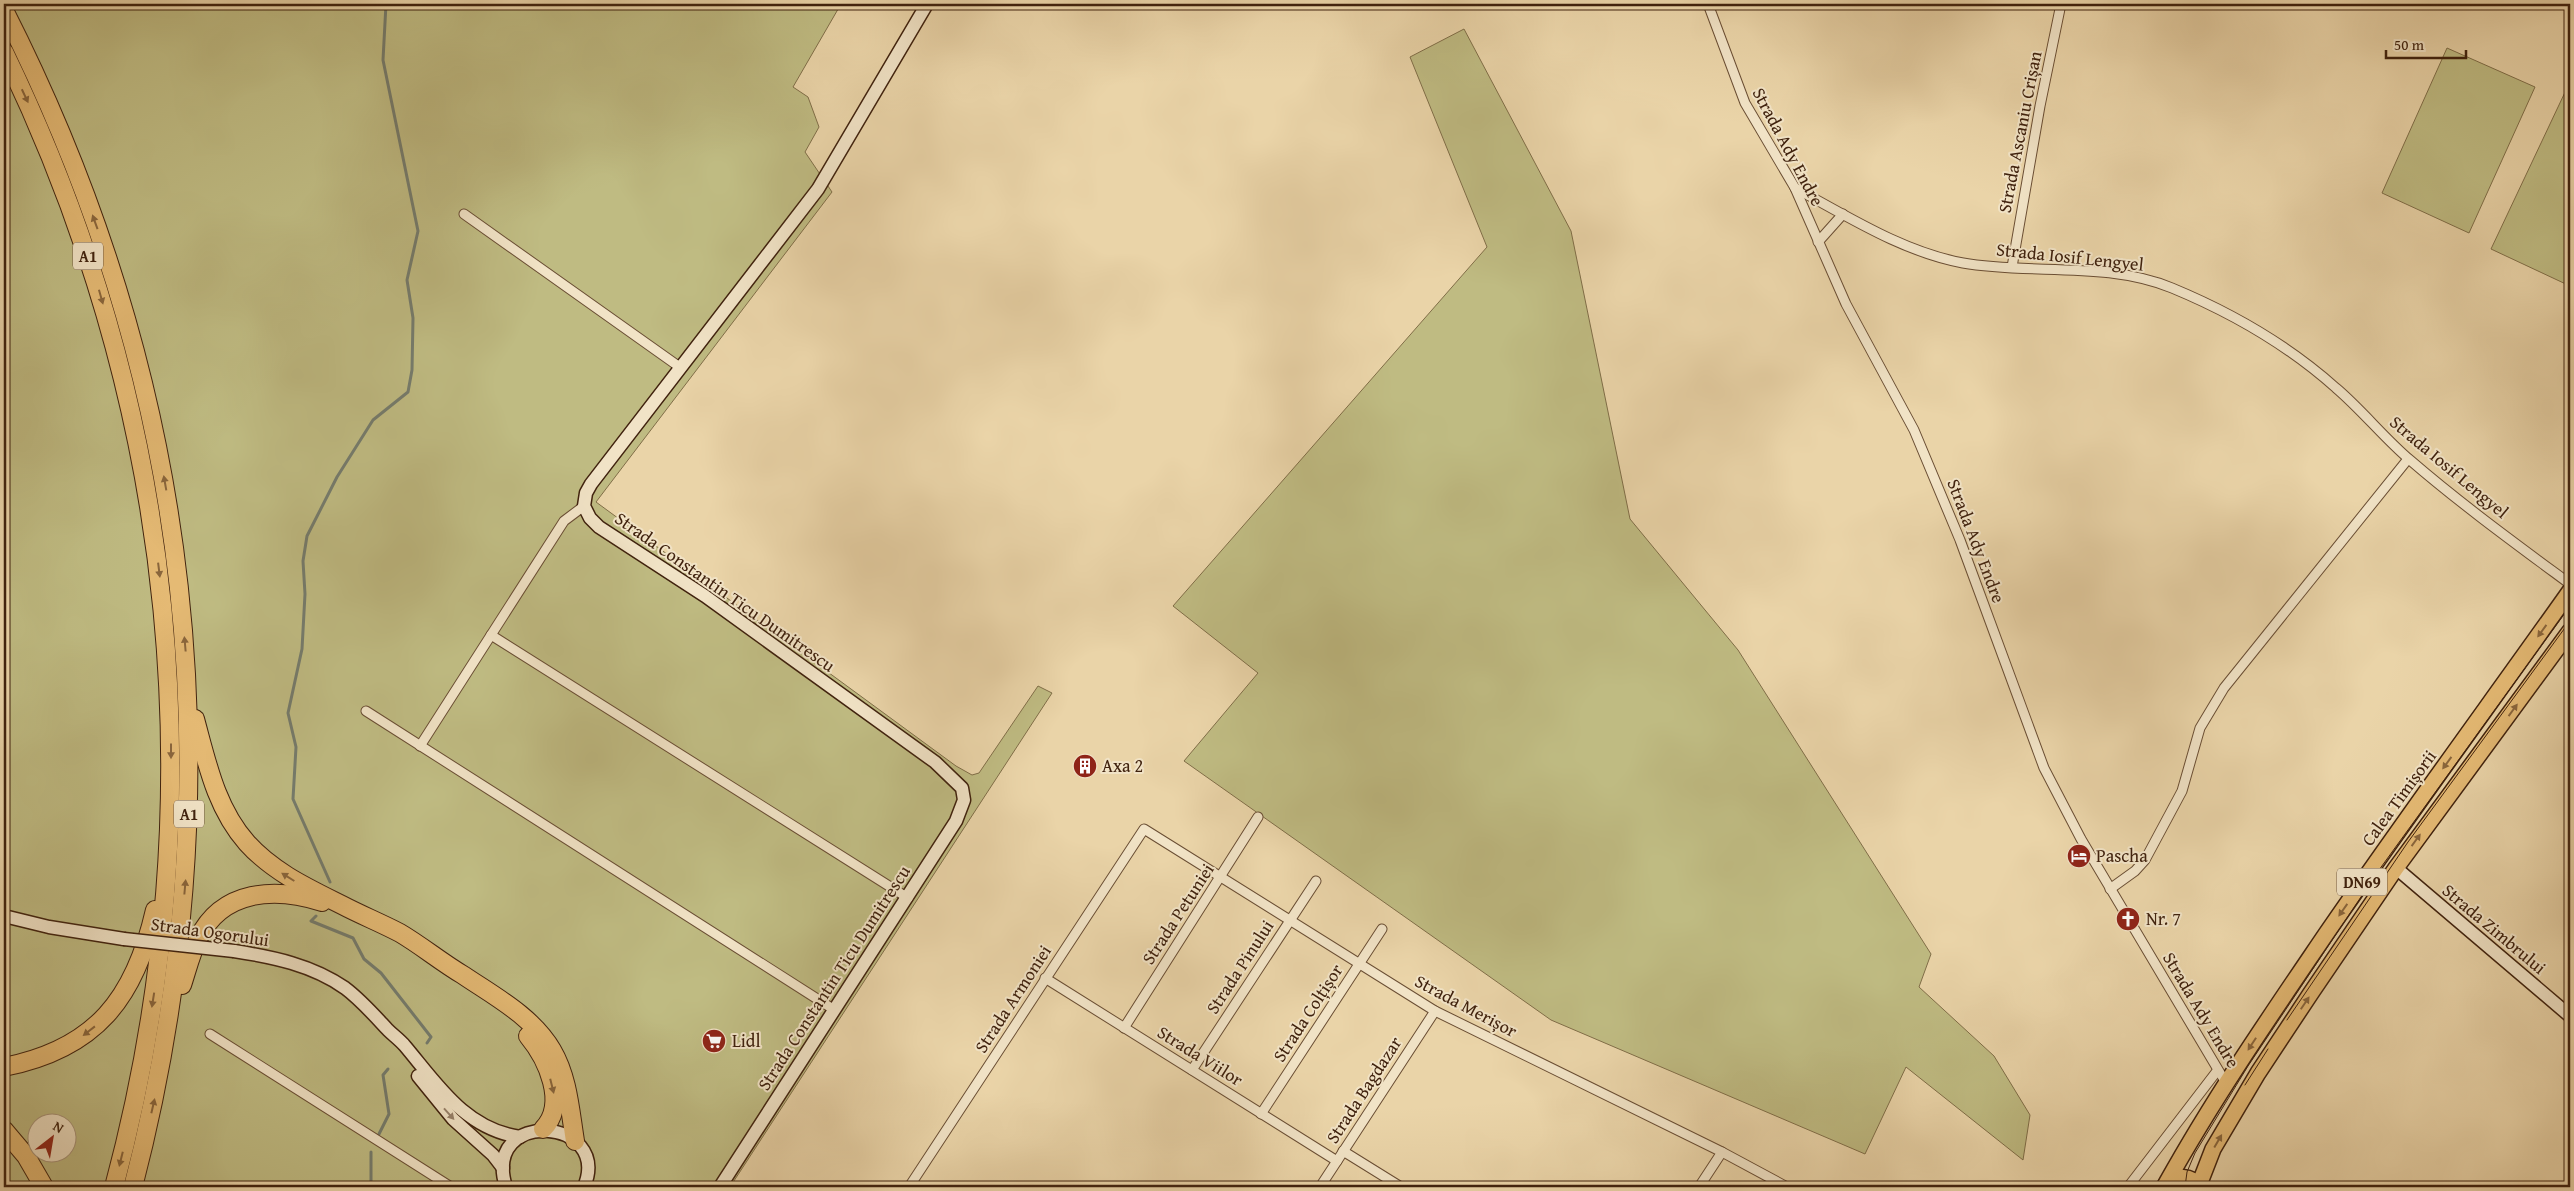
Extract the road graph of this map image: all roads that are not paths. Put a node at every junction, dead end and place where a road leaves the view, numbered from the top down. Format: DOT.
graph roads {
  1 [pos="927,4"];
  2 [pos="1708,4"];
  3 [pos="2061,4"];
  4 [pos="4,10"];
  5 [pos="4,52"];
  6 [pos="1795,188"];
  7 [pos="464,214"];
  8 [pos="1843,214"];
  9 [pos="1818,242"];
  10 [pos="2012,267"];
  11 [pos="681,368"];
  12 [pos="2408,459"];
  13 [pos="584,506"];
  14 [pos="2570,584"];
  15 [pos="2570,591"];
  16 [pos="2570,631"];
  17 [pos="491,635"];
  18 [pos="188,692"];
  19 [pos="366,711"];
  20 [pos="420,746"];
  21 [pos="1258,817"];
  22 [pos="1144,828"];
  23 [pos="168,852"];
  24 [pos="2396,868"];
  25 [pos="1220,878"];
  26 [pos="1316,881"];
  27 [pos="2110,889"];
  28 [pos="908,898"];
  29 [pos="4,916"];
  30 [pos="362,916"];
  31 [pos="1290,920"];
  32 [pos="1382,929"];
  33 [pos="1360,963"];
  34 [pos="456,971"];
  35 [pos="1045,978"];
  36 [pos="833,1009"];
  37 [pos="1435,1011"];
  38 [pos="2570,1016"];
  39 [pos="1124,1028"];
  40 [pos="167,1029"];
  41 [pos="390,1032"];
  42 [pos="210,1034"];
  43 [pos="4,1067"];
  44 [pos="1192,1070"];
  45 [pos="2221,1077"];
  46 [pos="1261,1114"];
  47 [pos="543,1129"];
  48 [pos="4,1130"];
  49 [pos="520,1137"];
  50 [pos="575,1141"];
  51 [pos="1343,1151"];
  52 [pos="1722,1152"];
  53 [pos="1337,1161"];
  54 [pos="503,1168"];
  55 [pos="585,1182"];
  56 [pos="439,1184"];
  57 [pos="2165,1185"];
  58 [pos="2200,1186"];
  59 [pos="44,1187"];
  60 [pos="114,1187"];
  61 [pos="133,1187"];
  62 [pos="450,1187"];
  63 [pos="506,1187"];
  64 [pos="596,1187"];
  65 [pos="720,1187"];
  66 [pos="909,1187"];
  67 [pos="1320,1187"];
  68 [pos="1401,1187"];
  69 [pos="1699,1187"];
  70 [pos="1787,1187"];
  71 [pos="2128,1187"];
  1 -- 11 [label="street"];
  2 -- 6 [label="street, Strada Ady Endre"];
  3 -- 10 [label="street, Strada Ascaniu Crișan"];
  18 -- 4 [label="highway, A1, one-way"];
  5 -- 23 [label="highway, A1, one-way"];
  6 -- 8 [label="street, Strada Iosif Lengyel"];
  6 -- 9 [label="street, Strada Ady Endre"];
  7 -- 11 [label="street"];
  8 -- 9 [label="street"];
  8 -- 10 [label="street, Strada Iosif Lengyel"];
  9 -- 27 [label="street, Strada Ady Endre"];
  10 -- 12 [label="street, Strada Iosif Lengyel"];
  11 -- 13 [label="street"];
  12 -- 14 [label="street, Strada Iosif Lengyel"];
  12 -- 27 [label="street"];
  13 -- 17 [label="street"];
  13 -- 28 [label="street, Strada Constantin Ticu Dumitrescu"];
  15 -- 45 [label="main road, Calea Timișorii / DN69, one-way"];
  24 -- 16 [label="main road, DN69, one-way"];
  17 -- 20 [label="street"];
  17 -- 28 [label="street"];
  30 -- 18 [label="highway, one-way"];
  40 -- 18 [label="highway, A1, one-way"];
  19 -- 20 [label="street"];
  20 -- 36 [label="street"];
  21 -- 25 [label="street, Strada Petuniei"];
  22 -- 25 [label="street, Strada Merișor"];
  22 -- 35 [label="street, Strada Armoniei"];
  23 -- 43 [label="highway, one-way"];
  23 -- 60 [label="highway, A1, one-way"];
  24 -- 38 [label="street, Strada Zimbrului"];
  58 -- 24 [label="main road, DN69, one-way"];
  25 -- 31 [label="street, Strada Merișor"];
  25 -- 39 [label="street, Strada Petuniei"];
  26 -- 31 [label="street, Strada Pinului"];
  27 -- 45 [label="street, Strada Ady Endre"];
  28 -- 36 [label="street, Strada Constantin Ticu Dumitrescu"];
  29 -- 41 [label="street, Strada Ogorului, bridge"];
  30 -- 34 [label="highway"];
  30 -- 40 [label="highway"];
  31 -- 33 [label="street, Strada Merișor"];
  31 -- 44 [label="street, Strada Pinului"];
  32 -- 33 [label="street, Strada Colțișor"];
  33 -- 37 [label="street, Strada Merișor"];
  33 -- 46 [label="street, Strada Colțișor"];
  34 -- 47 [label="highway, one-way"];
  34 -- 50 [label="highway"];
  35 -- 39 [label="street, Strada Viilor"];
  35 -- 66 [label="street, Strada Armoniei"];
  36 -- 65 [label="street, Strada Constantin Ticu Dumitrescu"];
  37 -- 51 [label="street, Strada Bagdazar"];
  37 -- 52 [label="street, Strada Merișor"];
  39 -- 44 [label="street, Strada Viilor"];
  61 -- 40 [label="highway, A1, one-way"];
  41 -- 49 [label="street, Strada Ogorului"];
  41 -- 54 [label="street, Strada Ogorului, one-way"];
  42 -- 56 [label="street"];
  44 -- 46 [label="street, Strada Viilor"];
  45 -- 57 [label="main road, Calea Timișorii / DN69"];
  45 -- 71 [label="street"];
  46 -- 53 [label="street, Strada Viilor"];
  47 -- 49 [label="street"];
  47 -- 50 [label="street"];
  48 -- 59 [label="highway"];
  49 -- 54 [label="street"];
  50 -- 55 [label="street"];
  51 -- 53 [label="street, Strada Bagdazar"];
  51 -- 68 [label="street"];
  52 -- 69 [label="street"];
  52 -- 70 [label="street, Strada Merișor"];
  53 -- 67 [label="street, Strada Bagdazar"];
  54 -- 63 [label="street"];
  55 -- 64 [label="street"];
  56 -- 62 [label="street"];
  57 -- 58 [label="main road, DN69"];
}
